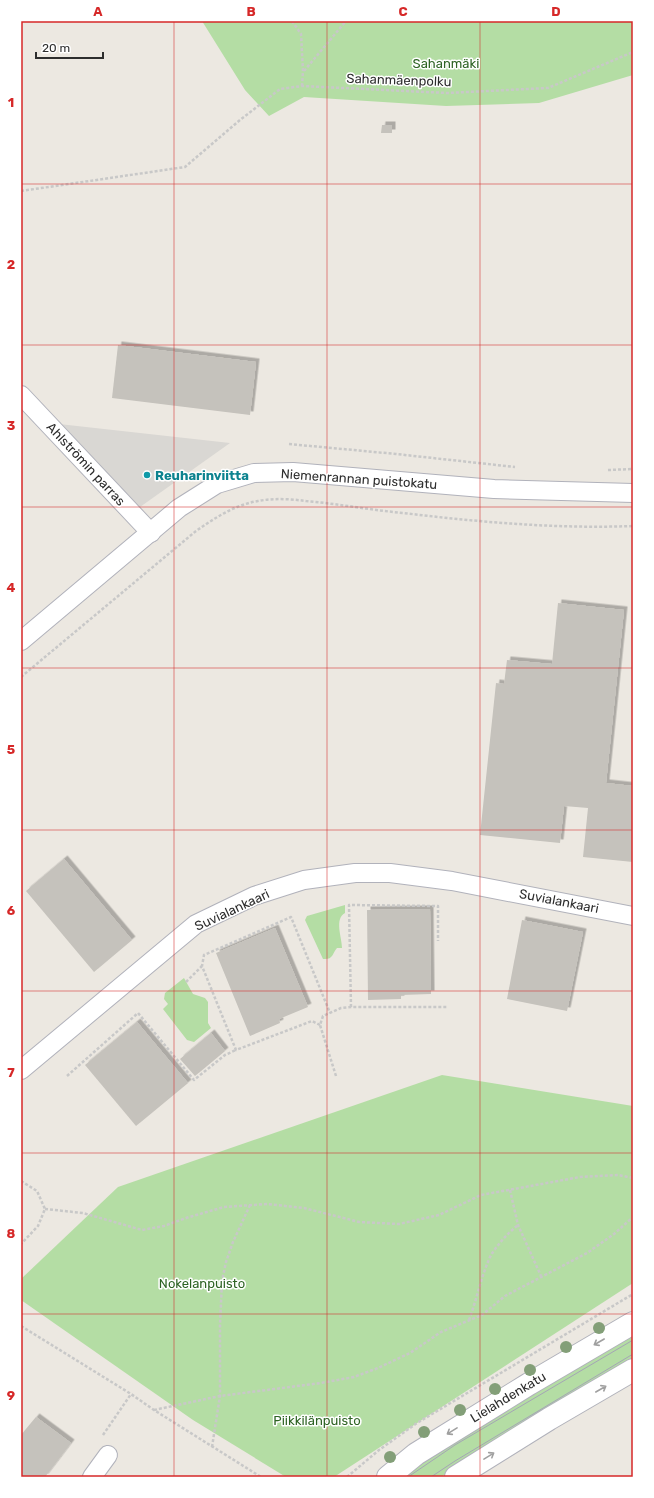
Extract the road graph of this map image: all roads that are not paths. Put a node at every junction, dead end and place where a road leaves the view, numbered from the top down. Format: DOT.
graph roads {
  1 [pos="21,395"];
  2 [pos="633,493"];
  3 [pos="151,533"];
  4 [pos="21,641"];
  5 [pos="633,916"];
  6 [pos="21,1070"];
  7 [pos="633,1323"];
  8 [pos="633,1370"];
  9 [pos="108,1455"];
  10 [pos="92,1477"];
  11 [pos="388,1477"];
  12 [pos="456,1477"];
  1 -- 3 [label="street, Ahlströmin parras"];
  2 -- 3 [label="street, Niemenrannan puistokatu"];
  3 -- 4 [label="street, Niemenrannan puistokatu"];
  5 -- 6 [label="street, Suvialankaari"];
  7 -- 11 [label="main road, Lielahdenkatu, one-way"];
  12 -- 8 [label="main road, one-way"];
  9 -- 10 [label="street"];
}
